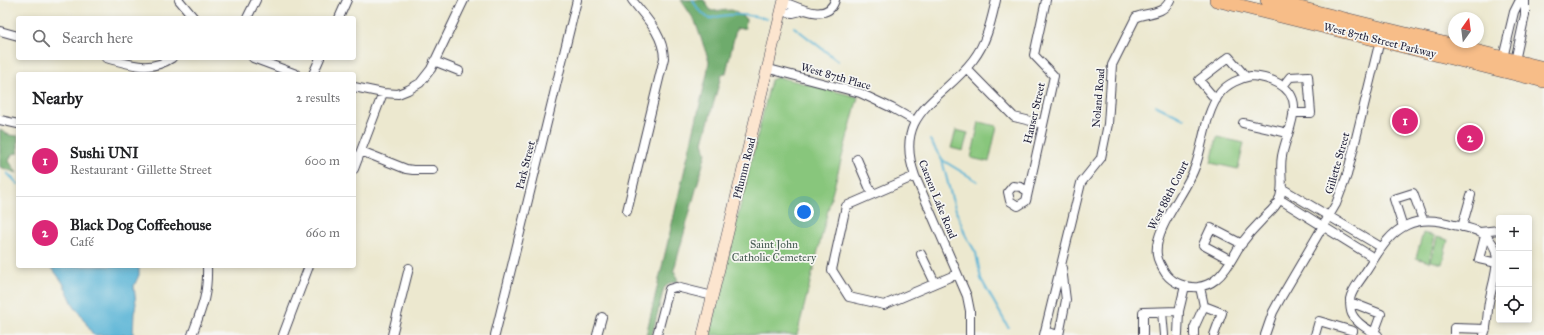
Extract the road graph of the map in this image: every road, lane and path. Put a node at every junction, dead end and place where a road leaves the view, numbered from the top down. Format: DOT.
graph roads {
  1 [pos="180,0"];
  2 [pos="256,0"];
  3 [pos="347,0"];
  4 [pos="464,0"];
  5 [pos="577,0"];
  6 [pos="632,0"];
  7 [pos="835,0"];
  8 [pos="996,0"];
  9 [pos="1046,0"];
  10 [pos="1170,0"];
  11 [pos="1220,0"];
  12 [pos="1237,0"];
  13 [pos="1266,0"];
  14 [pos="1520,0"];
  15 [pos="1525,0"];
  16 [pos="1291,3"];
  17 [pos="783,5"];
  18 [pos="192,16"];
  19 [pos="248,16"];
  20 [pos="340,16"];
  21 [pos="0,31"];
  22 [pos="16,35"];
  23 [pos="1381,35"];
  24 [pos="1509,59"];
  25 [pos="115,60"];
  26 [pos="169,60"];
  27 [pos="258,60"];
  28 [pos="319,60"];
  29 [pos="1460,60"];
  30 [pos="434,61"];
  31 [pos="966,68"];
  32 [pos="1544,68"];
  33 [pos="769,69"];
  34 [pos="459,71"];
  35 [pos="291,72"];
  36 [pos="314,72"];
  37 [pos="1246,77"];
  38 [pos="1544,81"];
  39 [pos="1283,86"];
  40 [pos="356,87"];
  41 [pos="383,93"];
  42 [pos="1216,100"];
  43 [pos="1293,113"];
  44 [pos="0,120"];
  45 [pos="915,121"];
  46 [pos="1243,123"];
  47 [pos="16,124"];
  48 [pos="1043,124"];
  49 [pos="1288,134"];
  50 [pos="361,151"];
  51 [pos="857,159"];
  52 [pos="356,164"];
  53 [pos="433,170"];
  54 [pos="915,176"];
  55 [pos="1283,189"];
  56 [pos="1027,191"];
  57 [pos="872,194"];
  58 [pos="1471,195"];
  59 [pos="1279,199"];
  60 [pos="627,211"];
  61 [pos="1329,216"];
  62 [pos="1423,220"];
  63 [pos="1323,226"];
  64 [pos="1403,227"];
  65 [pos="1462,227"];
  66 [pos="1496,231"];
  67 [pos="1483,234"];
  68 [pos="1242,244"];
  69 [pos="1381,247"];
  70 [pos="921,254"];
  71 [pos="1496,254"];
  72 [pos="1374,258"];
  73 [pos="1231,260"];
  74 [pos="1496,261"];
  75 [pos="1061,263"];
  76 [pos="207,268"];
  77 [pos="308,268"];
  78 [pos="409,268"];
  79 [pos="1496,270"];
  80 [pos="957,274"];
  81 [pos="935,283"];
  82 [pos="1185,286"];
  83 [pos="1200,287"];
  84 [pos="713,296"];
  85 [pos="1350,302"];
  86 [pos="1204,306"];
  87 [pos="1179,311"];
  88 [pos="1162,312"];
  89 [pos="602,317"];
  90 [pos="1361,324"];
  91 [pos="1485,332"];
  92 [pos="1044,333"];
  93 [pos="1353,333"];
  94 [pos="1376,334"];
  95 [pos="192,335"];
  96 [pos="283,335"];
  97 [pos="392,335"];
  98 [pos="495,335"];
  99 [pos="597,335"];
  100 [pos="657,335"];
  101 [pos="703,335"];
  102 [pos="970,335"];
  103 [pos="1143,335"];
  104 [pos="1164,335"];
  105 [pos="1178,335"];
  106 [pos="1194,335"];
  107 [pos="1214,335"];
  108 [pos="1265,335"];
  109 [pos="1315,335"];
  110 [pos="1454,335"];
  1 -- 18 [label="street"];
  2 -- 19 [label="street"];
  3 -- 20 [label="street"];
  4 -- 30 [label="street"];
  5 -- 98 [label="street, Park Street"];
  6 -- 60 [label="street"];
  7 -- 17 [label="street"];
  8 -- 31 [label="street, Caenen Lake Road"];
  9 -- 48 [label="street, Hauser Street"];
  10 -- 75 [label="street, Noland Road"];
  11 -- 23 [label="main road, West 87th Street Parkway"];
  12 -- 16 [label="main road"];
  13 -- 16 [label="main road, West 87th Street Parkway"];
  14 -- 24 [label="street"];
  15 -- 24 [label="street"];
  16 -- 23 [label="main road, West 87th Street Parkway"];
  17 -- 33 [label="main road, Pflumm Road"];
  21 -- 22 [label="street"];
  23 -- 24 [label="main road, West 87th Street Parkway"];
  23 -- 29 [label="main road, West 87th Street Parkway"];
  23 -- 61 [label="street, Gillette Street"];
  24 -- 29 [label="main road"];
  24 -- 32 [label="main road, West 87th Street Parkway"];
  25 -- 26 [label="street"];
  27 -- 35 [label="street"];
  28 -- 36 [label="street"];
  29 -- 38 [label="main road, West 87th Street Parkway"];
  30 -- 34 [label="street"];
  30 -- 41 [label="street"];
  31 -- 45 [label="street, Caenen Lake Road"];
  31 -- 48 [label="street"];
  33 -- 45 [label="street, West 87th Place"];
  33 -- 84 [label="main road, Pflumm Road"];
  37 -- 39 [label="street"];
  37 -- 42 [label="street, West 88th Court"];
  37 -- 42 [label="street"];
  39 -- 43 [label="street"];
  39 -- 43 [label="street"];
  40 -- 41 [label="street"];
  41 -- 50 [label="street"];
  42 -- 82 [label="street, West 88th Court"];
  43 -- 49 [label="street"];
  44 -- 47 [label="street"];
  45 -- 54 [label="street, Caenen Lake Road"];
  46 -- 49 [label="street"];
  48 -- 56 [label="street, Hauser Street"];
  49 -- 55 [label="street"];
  50 -- 52 [label="street"];
  50 -- 53 [label="street"];
  51 -- 57 [label="street"];
  54 -- 57 [label="street"];
  54 -- 80 [label="street, Caenen Lake Road"];
  55 -- 59 [label="street"];
  55 -- 61 [label="street"];
  57 -- 81 [label="street"];
  58 -- 65 [label="street"];
  59 -- 63 [label="street"];
  59 -- 68 [label="street"];
  61 -- 63 [label="street, Gillette Street"];
  61 -- 69 [label="street"];
  62 -- 64 [label="street"];
  62 -- 64 [label="street"];
  62 -- 65 [label="street"];
  63 -- 72 [label="street"];
  63 -- 108 [label="street, Gillette Street"];
  64 -- 69 [label="street"];
  65 -- 67 [label="street"];
  66 -- 67 [label="street"];
  67 -- 71 [label="street"];
  67 -- 74 [label="street"];
  68 -- 73 [label="street"];
  68 -- 73 [label="street"];
  69 -- 72 [label="street"];
  70 -- 81 [label="street"];
  72 -- 85 [label="street"];
  73 -- 83 [label="street"];
  75 -- 92 [label="street, Noland Road"];
  75 -- 92 [label="street"];
  76 -- 95 [label="street"];
  77 -- 96 [label="street"];
  78 -- 97 [label="street"];
  79 -- 91 [label="street"];
  80 -- 81 [label="street"];
  80 -- 102 [label="street, Caenen Lake Road"];
  82 -- 83 [label="street, West 88th Court"];
  82 -- 87 [label="street"];
  83 -- 86 [label="street"];
  84 -- 100 [label="street"];
  84 -- 101 [label="main road, Pflumm Road"];
  85 -- 90 [label="street"];
  85 -- 94 [label="street"];
  86 -- 106 [label="street"];
  86 -- 107 [label="street"];
  87 -- 88 [label="street"];
  87 -- 105 [label="street"];
  88 -- 103 [label="street"];
  88 -- 104 [label="street"];
  89 -- 99 [label="street"];
  90 -- 93 [label="street"];
  90 -- 94 [label="street"];
  91 -- 110 [label="street"];
  93 -- 109 [label="street"];
}
